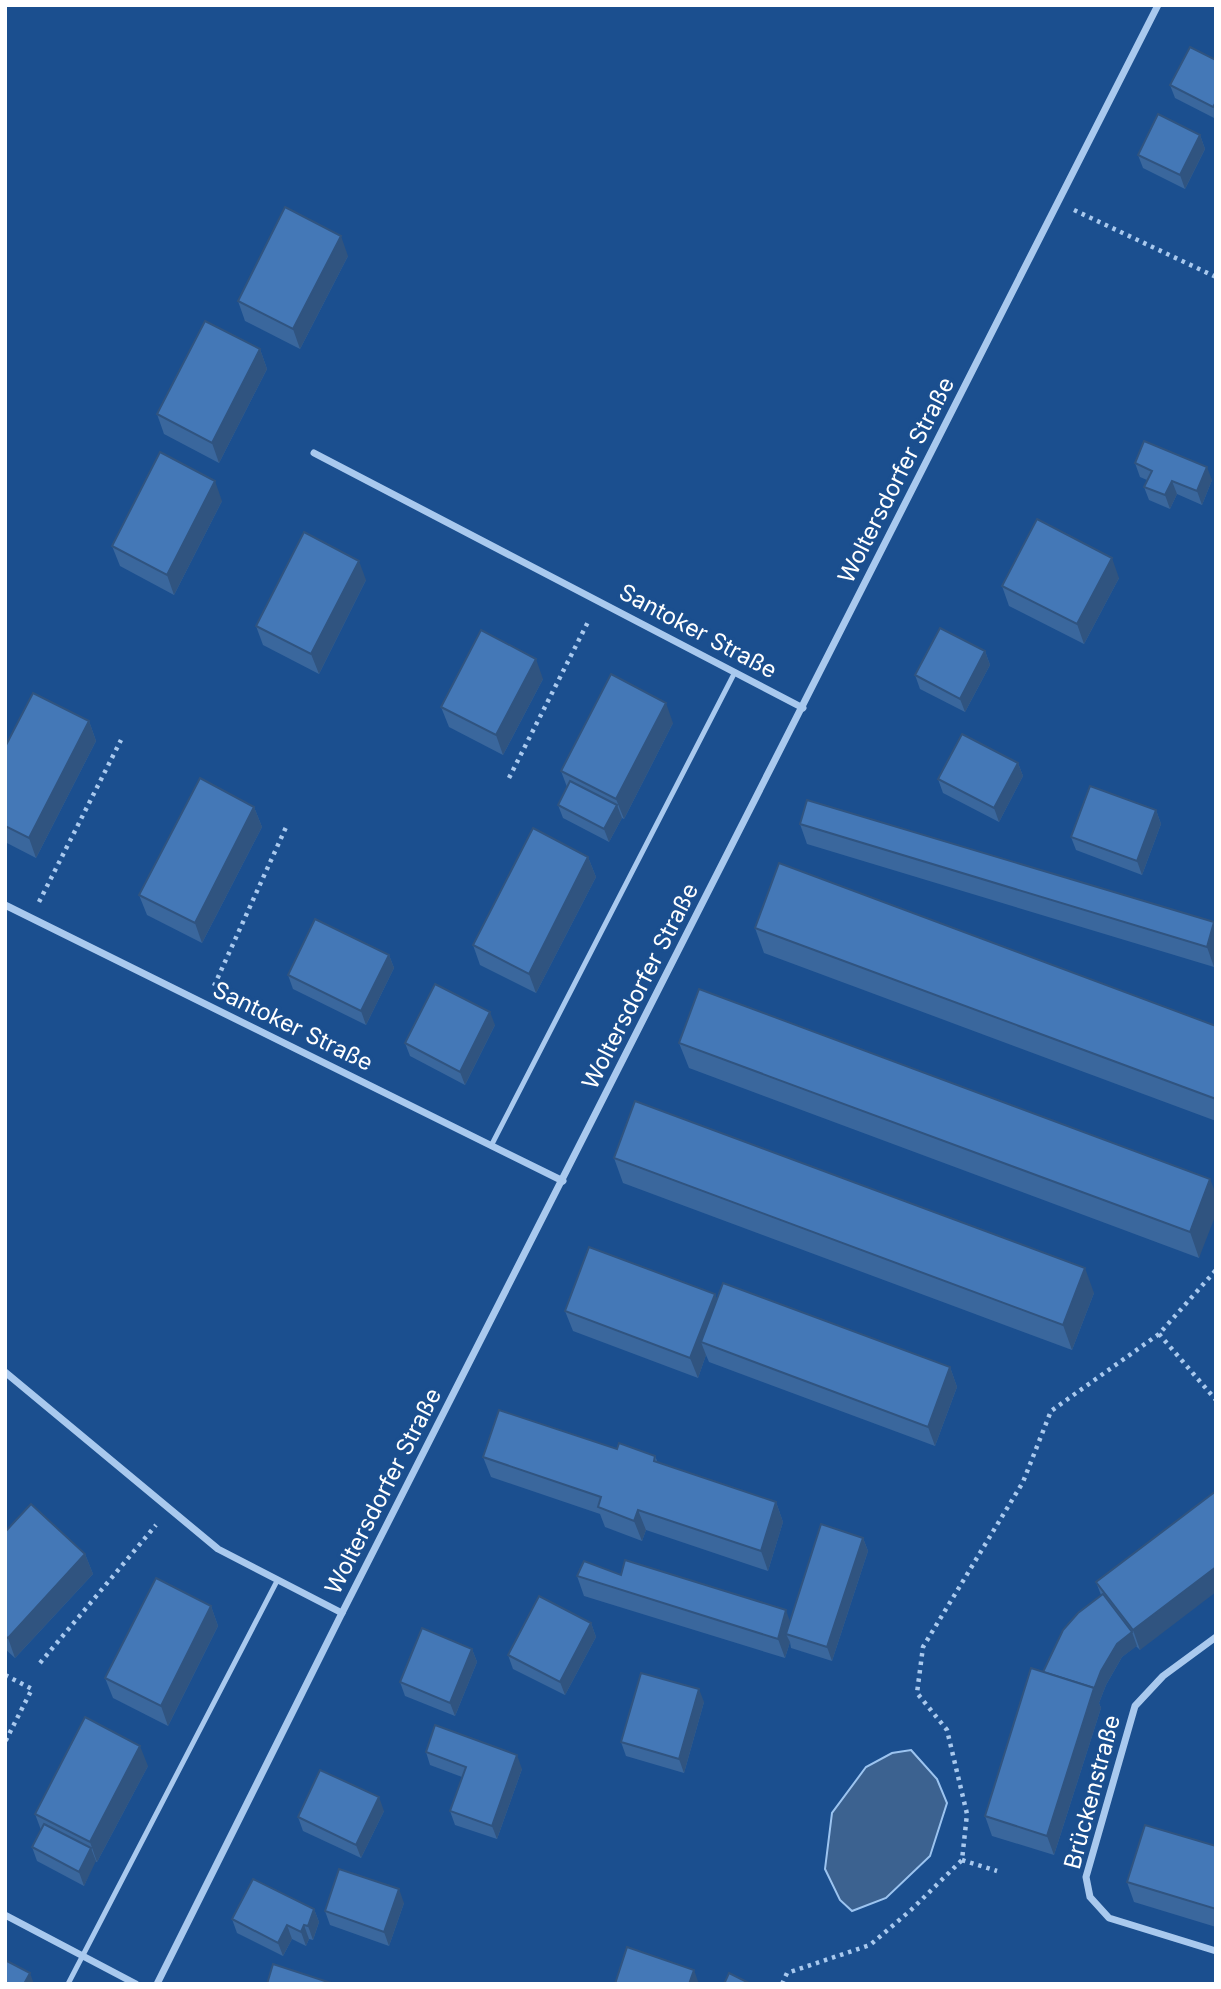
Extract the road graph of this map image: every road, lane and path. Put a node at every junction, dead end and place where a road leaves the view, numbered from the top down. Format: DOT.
graph roads {
  1 [pos="1158,5"];
  2 [pos="1057,202"];
  3 [pos="1216,276"];
  4 [pos="314,453"];
  5 [pos="599,601"];
  6 [pos="735,672"];
  7 [pos="803,708"];
  8 [pos="121,740"];
  9 [pos="509,778"];
  10 [pos="288,825"];
  11 [pos="5,905"];
  12 [pos="31,918"];
  13 [pos="206,1004"];
  14 [pos="491,1146"];
  15 [pos="563,1181"];
  16 [pos="1216,1270"];
  17 [pos="1158,1334"];
  18 [pos="5,1372"];
  19 [pos="1216,1400"];
  20 [pos="169,1509"];
  21 [pos="277,1581"];
  22 [pos="342,1613"];
  23 [pos="1216,1637"];
  24 [pos="40,1663"];
  25 [pos="5,1675"];
  26 [pos="5,1742"];
  27 [pos="962,1860"];
  28 [pos="997,1871"];
  29 [pos="5,1915"];
  30 [pos="1216,1951"];
  31 [pos="82,1955"];
  32 [pos="68,1984"];
  33 [pos="136,1984"];
  34 [pos="157,1984"];
  35 [pos="782,1984"];
  1 -- 2 [label="street, Woltersdorfer Straße"];
  2 -- 3 [label="path"];
  2 -- 7 [label="street, Woltersdorfer Straße"];
  4 -- 5 [label="street, Santoker Straße"];
  5 -- 6 [label="street, Santoker Straße"];
  5 -- 9 [label="path"];
  6 -- 7 [label="street, Santoker Straße"];
  6 -- 14 [label="lane"];
  7 -- 15 [label="street, Woltersdorfer Straße"];
  8 -- 12 [label="path"];
  10 -- 13 [label="path"];
  11 -- 12 [label="street, Santoker Straße"];
  12 -- 13 [label="street, Santoker Straße"];
  13 -- 14 [label="street, Santoker Straße"];
  14 -- 15 [label="street, Santoker Straße"];
  15 -- 22 [label="street, Woltersdorfer Straße"];
  16 -- 17 [label="path"];
  17 -- 19 [label="path"];
  17 -- 27 [label="path"];
  18 -- 20 [label="street"];
  20 -- 21 [label="street"];
  20 -- 24 [label="path"];
  21 -- 22 [label="street"];
  21 -- 31 [label="lane"];
  22 -- 34 [label="street, Woltersdorfer Straße"];
  23 -- 30 [label="street, Brückenstraße"];
  25 -- 26 [label="path"];
  27 -- 28 [label="path"];
  27 -- 35 [label="path"];
  29 -- 31 [label="street"];
  31 -- 32 [label="lane"];
  31 -- 33 [label="street"];
}
